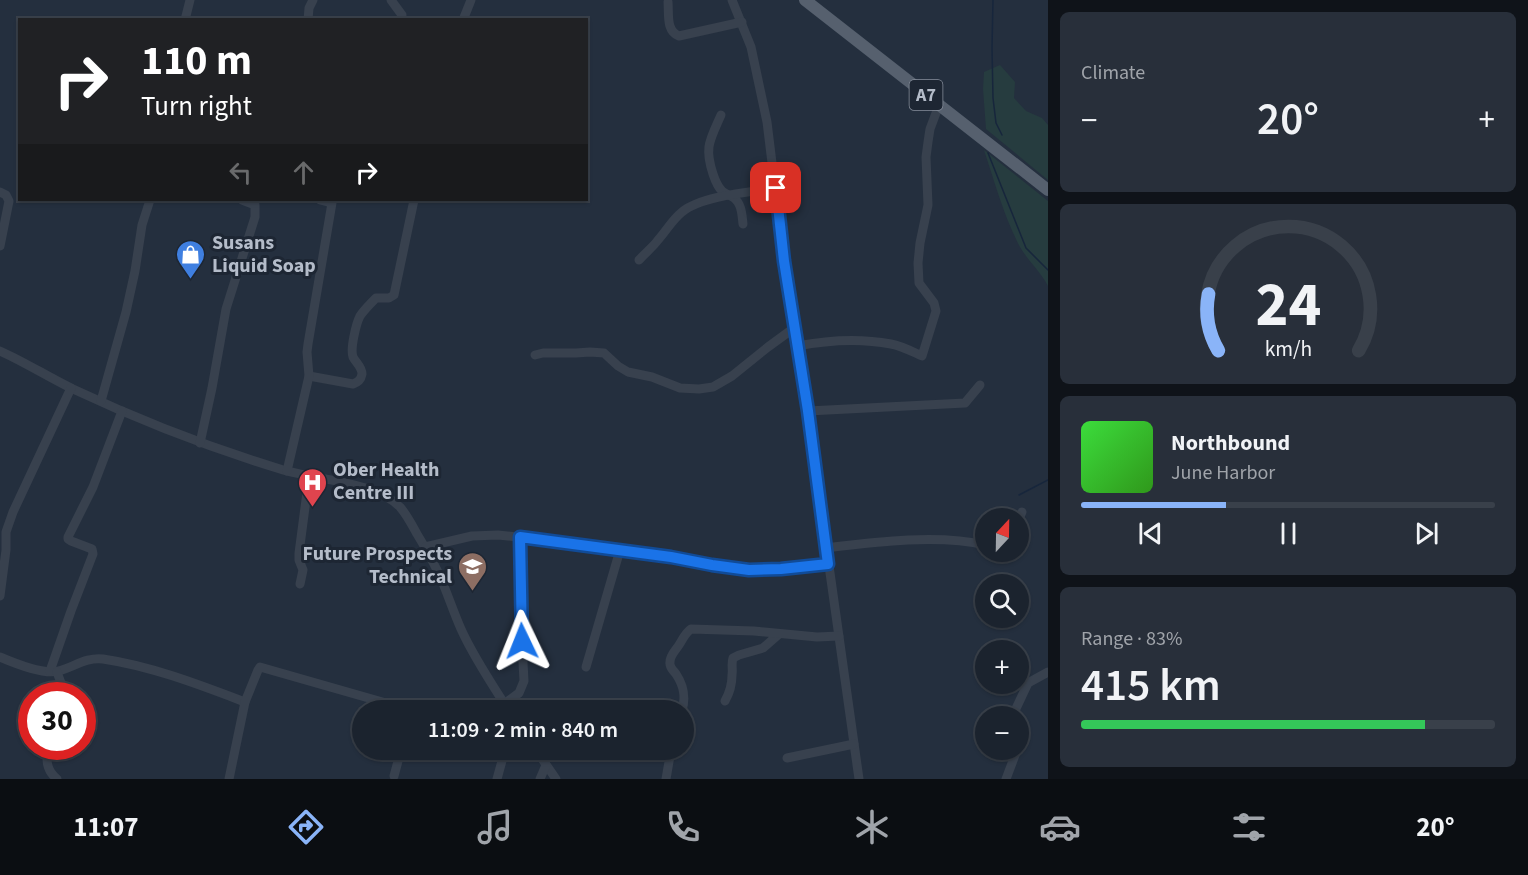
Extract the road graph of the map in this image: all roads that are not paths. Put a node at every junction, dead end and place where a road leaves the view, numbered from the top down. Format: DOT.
graph roads {
  1 [pos="190,0"];
  2 [pos="313,0"];
  3 [pos="391,0"];
  4 [pos="471,0"];
  5 [pos="732,0"];
  6 [pos="805,0"];
  7 [pos="668,2"];
  8 [pos="402,15"];
  9 [pos="186,18"];
  10 [pos="308,18"];
  11 [pos="464,18"];
  12 [pos="742,22"];
  13 [pos="939,105"];
  14 [pos="721,115"];
  15 [pos="776,188"];
  16 [pos="1048,190"];
  17 [pos="0,192"];
  18 [pos="728,195"];
  19 [pos="150,201"];
  20 [pos="245,201"];
  21 [pos="324,201"];
  22 [pos="414,201"];
  23 [pos="743,224"];
  24 [pos="0,246"];
  25 [pos="639,260"];
  26 [pos="794,328"];
  27 [pos="797,345"];
  28 [pos="0,351"];
  29 [pos="535,355"];
  30 [pos="309,376"];
  31 [pos="980,385"];
  32 [pos="71,388"];
  33 [pos="100,401"];
  34 [pos="122,411"];
  35 [pos="808,411"];
  36 [pos="200,443"];
  37 [pos="287,471"];
  38 [pos="309,477"];
  39 [pos="3,533"];
  40 [pos="520,537"];
  41 [pos="975,543"];
  42 [pos="425,547"];
  43 [pos="826,548"];
  44 [pos="620,550"];
  45 [pos="828,564"];
  46 [pos="300,584"];
  47 [pos="0,596"];
  48 [pos="778,634"];
  49 [pos="839,636"];
  50 [pos="0,657"];
  51 [pos="586,667"];
  52 [pos="54,671"];
  53 [pos="1048,672"];
  54 [pos="60,682"];
  55 [pos="373,700"];
  56 [pos="502,700"];
  57 [pos="513,700"];
  58 [pos="685,700"];
  59 [pos="725,701"];
  60 [pos="245,702"];
  61 [pos="1018,706"];
  62 [pos="854,744"];
  63 [pos="787,758"];
  64 [pos="47,760"];
  65 [pos="398,760"];
  66 [pos="502,760"];
  67 [pos="543,760"];
  68 [pos="669,760"];
  69 [pos="1013,760"];
  70 [pos="546,765"];
  71 [pos="394,776"];
  72 [pos="57,779"];
  73 [pos="229,779"];
  74 [pos="496,779"];
  75 [pos="540,779"];
  76 [pos="556,779"];
  77 [pos="666,779"];
  78 [pos="859,779"];
  79 [pos="1006,779"];
  1 -- 9 [label="street"];
  2 -- 10 [label="street"];
  3 -- 8 [label="street"];
  4 -- 11 [label="street"];
  5 -- 12 [label="street"];
  6 -- 13 [label="main road, A7"];
  7 -- 12 [label="street"];
  12 -- 15 [label="street"];
  13 -- 16 [label="main road, A7"];
  13 -- 27 [label="street"];
  14 -- 18 [label="street"];
  15 -- 18 [label="street"];
  15 -- 26 [label="street"];
  17 -- 24 [label="street"];
  18 -- 23 [label="street"];
  18 -- 25 [label="street"];
  19 -- 33 [label="street"];
  20 -- 36 [label="street"];
  21 -- 30 [label="street"];
  22 -- 30 [label="street"];
  26 -- 27 [label="street"];
  26 -- 29 [label="street"];
  27 -- 35 [label="street"];
  28 -- 32 [label="street"];
  30 -- 37 [label="street"];
  31 -- 35 [label="street"];
  32 -- 33 [label="street"];
  32 -- 39 [label="street"];
  33 -- 34 [label="street"];
  34 -- 36 [label="street"];
  34 -- 52 [label="street"];
  35 -- 43 [label="street"];
  36 -- 37 [label="street"];
  37 -- 38 [label="street"];
  38 -- 42 [label="street"];
  38 -- 46 [label="street"];
  39 -- 47 [label="street"];
  40 -- 42 [label="street"];
  40 -- 44 [label="street"];
  40 -- 57 [label="street"];
  41 -- 43 [label="street"];
  42 -- 56 [label="street"];
  43 -- 45 [label="street"];
  44 -- 45 [label="street"];
  44 -- 51 [label="street"];
  45 -- 49 [label="street"];
  48 -- 49 [label="street"];
  48 -- 58 [label="street"];
  48 -- 59 [label="street"];
  49 -- 62 [label="street"];
  50 -- 52 [label="street"];
  52 -- 54 [label="street"];
  52 -- 60 [label="street"];
  53 -- 61 [label="street"];
  55 -- 60 [label="street"];
  60 -- 73 [label="street"];
  62 -- 63 [label="street"];
  62 -- 78 [label="street"];
  64 -- 72 [label="street"];
  65 -- 71 [label="street"];
  66 -- 74 [label="street"];
  67 -- 70 [label="street"];
  68 -- 77 [label="street"];
  69 -- 79 [label="street"];
  70 -- 75 [label="street"];
  70 -- 76 [label="street"];
}
